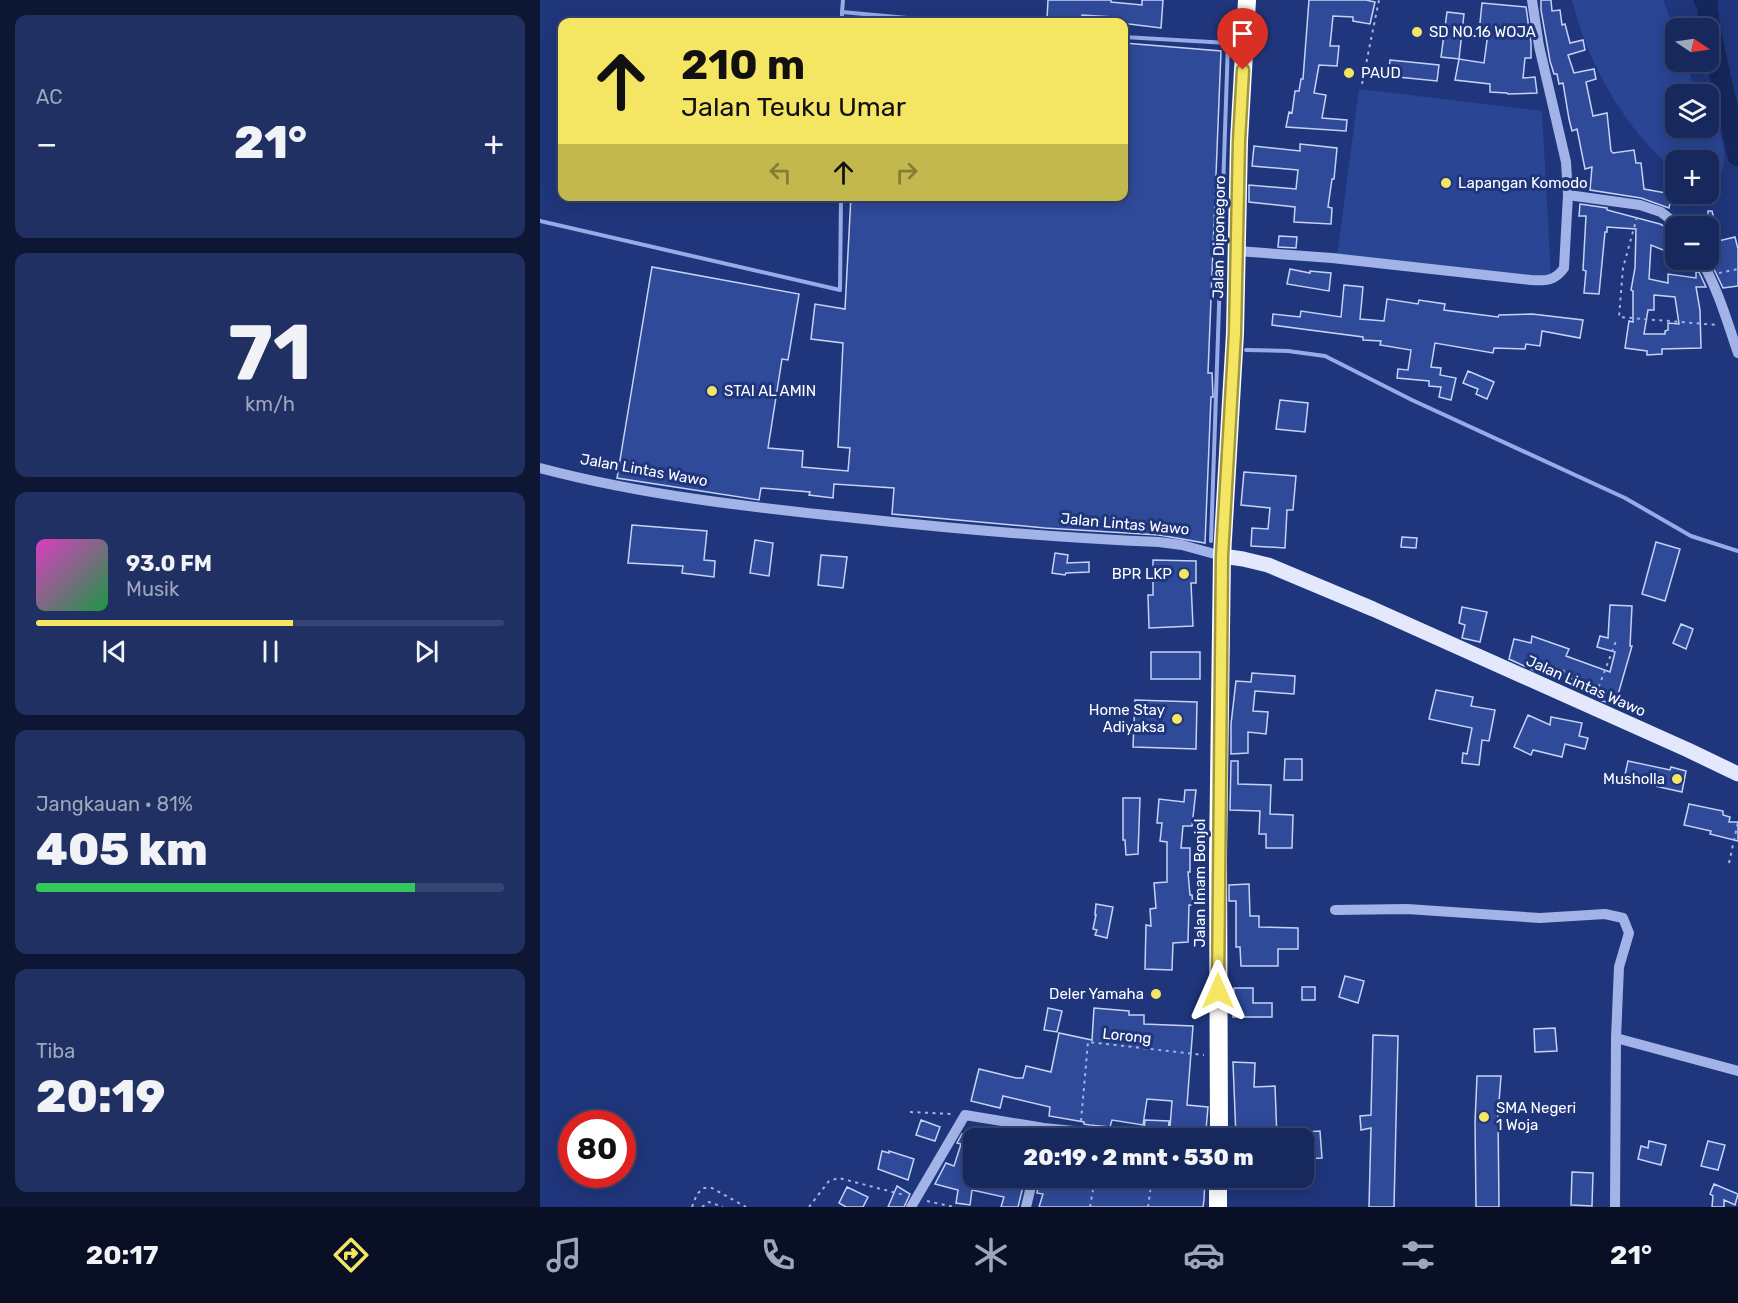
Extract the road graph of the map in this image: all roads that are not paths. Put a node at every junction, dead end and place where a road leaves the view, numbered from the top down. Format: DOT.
graph roads {
  1 [pos="1247,0"];
  2 [pos="1532,0"];
  3 [pos="1568,195"];
  4 [pos="1666,216"];
  5 [pos="1238,251"];
  6 [pos="1707,270"];
  7 [pos="1738,353"];
  8 [pos="540,468"];
  9 [pos="1222,556"];
  10 [pos="1738,774"];
  11 [pos="1335,910"];
  12 [pos="1616,1038"];
  13 [pos="1738,1071"];
  14 [pos="1021,1128"];
  15 [pos="1219,1128"];
  16 [pos="1031,1188"];
  17 [pos="1218,1188"];
  18 [pos="914,1203"];
  19 [pos="1026,1207"];
  20 [pos="1218,1207"];
  21 [pos="1615,1207"];
  1 -- 5 [label="highway, Jalan Diponegoro"];
  2 -- 3 [label="street"];
  3 -- 4 [label="street"];
  3 -- 5 [label="street"];
  5 -- 9 [label="highway, Jalan Diponegoro"];
  6 -- 7 [label="street"];
  8 -- 9 [label="street, Jalan Lintas Wawo"];
  9 -- 10 [label="main road, Jalan Lintas Wawo"];
  9 -- 15 [label="highway, Jalan Imam Bonjol"];
  11 -- 12 [label="street"];
  12 -- 13 [label="street"];
  12 -- 21 [label="street"];
  14 -- 18 [label="street"];
  16 -- 19 [label="street"];
  17 -- 20 [label="highway"];
}
